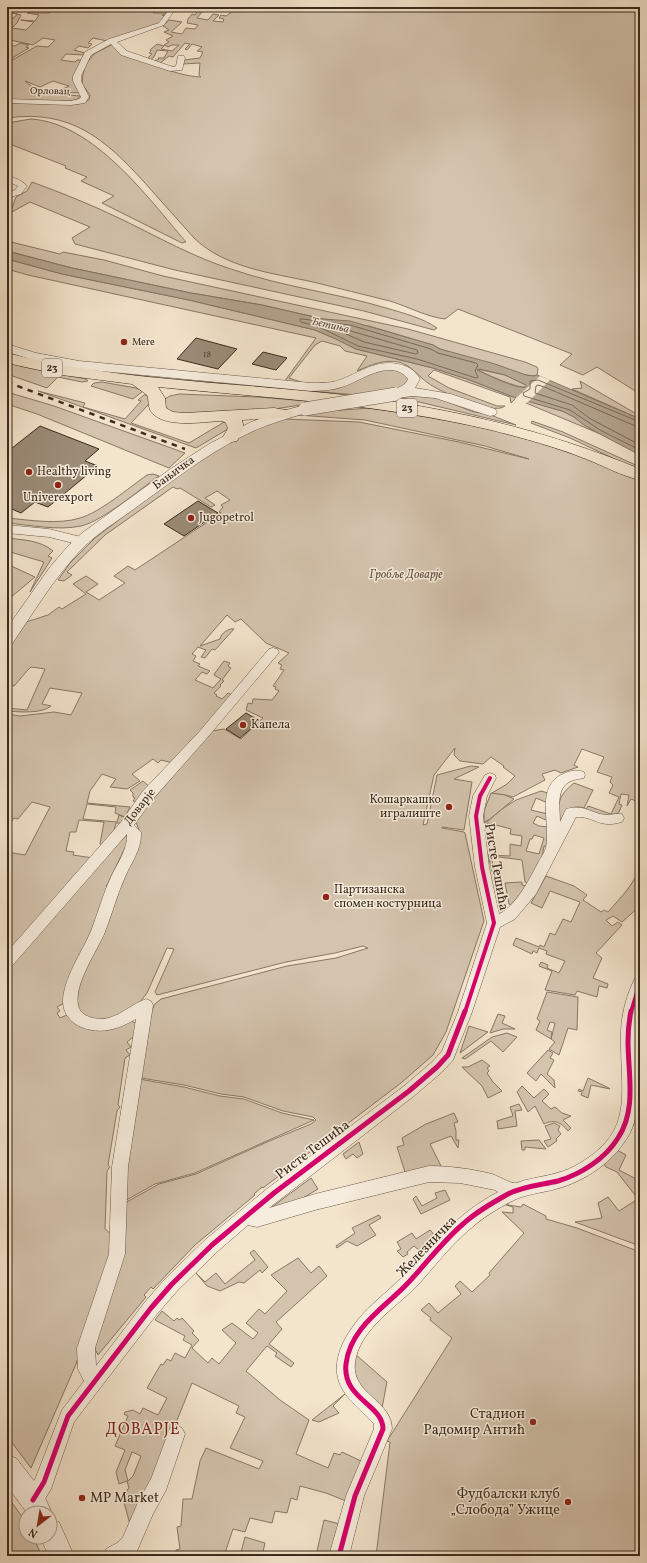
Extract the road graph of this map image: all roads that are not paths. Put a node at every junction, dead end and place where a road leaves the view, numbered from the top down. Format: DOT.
graph roads {
  1 [pos="175,7"];
  2 [pos="112,41"];
  3 [pos="181,58"];
  4 [pos="7,101"];
  5 [pos="7,178"];
  6 [pos="7,195"];
  7 [pos="7,348"];
  8 [pos="7,358"];
  9 [pos="414,379"];
  10 [pos="136,380"];
  11 [pos="191,385"];
  12 [pos="435,393"];
  13 [pos="396,394"];
  14 [pos="156,402"];
  15 [pos="490,412"];
  16 [pos="286,414"];
  17 [pos="222,416"];
  18 [pos="231,437"];
  19 [pos="562,444"];
  20 [pos="640,475"];
  21 [pos="7,529"];
  22 [pos="81,542"];
  23 [pos="7,640"];
  24 [pos="272,652"];
  25 [pos="579,775"];
  26 [pos="490,778"];
  27 [pos="617,818"];
  28 [pos="126,826"];
  29 [pos="553,846"];
  30 [pos="494,923"];
  31 [pos="7,962"];
  32 [pos="640,982"];
  33 [pos="512,1192"];
  34 [pos="246,1217"];
  35 [pos="93,1382"];
  36 [pos="176,1434"];
  37 [pos="7,1467"];
  38 [pos="35,1505"];
  39 [pos="37,1505"];
  40 [pos="57,1545"];
  41 [pos="62,1556"];
  42 [pos="113,1556"];
  43 [pos="339,1556"];
  1 -- 2 [label="street, Орловац"];
  2 -- 3 [label="street"];
  2 -- 4 [label="street, Орловац"];
  5 -- 6 [label="street"];
  7 -- 9 [label="street"];
  8 -- 10 [label="main road, 23"];
  9 -- 12 [label="street"];
  9 -- 13 [label="street, Бањичка"];
  10 -- 11 [label="main road, 23"];
  10 -- 14 [label="main road"];
  11 -- 14 [label="main road"];
  11 -- 19 [label="main road, 23"];
  12 -- 13 [label="street, Бањичка"];
  12 -- 15 [label="street, Бањичка"];
  13 -- 16 [label="street, Бањичка, bridge"];
  14 -- 17 [label="main road"];
  15 -- 19 [label="main road"];
  16 -- 17 [label="main road"];
  16 -- 18 [label="street, Бањичка"];
  17 -- 18 [label="main road"];
  18 -- 22 [label="street, Бањичка"];
  19 -- 20 [label="main road, 23"];
  21 -- 22 [label="street"];
  22 -- 23 [label="street, Бањичка"];
  24 -- 28 [label="street, Доварје"];
  25 -- 29 [label="street, Ристе Тешића"];
  26 -- 30 [label="street, Ристе Тешића"];
  27 -- 29 [label="street, Ристе Тешића"];
  28 -- 31 [label="street, Доварје"];
  28 -- 35 [label="street"];
  29 -- 30 [label="street, Ристе Тешића"];
  30 -- 34 [label="street, Ристе Тешића"];
  32 -- 33 [label="street, Железничка"];
  33 -- 34 [label="street"];
  33 -- 43 [label="street, Железничка"];
  34 -- 35 [label="street, Ристе Тешића"];
  35 -- 39 [label="street, Ристе Тешића"];
  36 -- 42 [label="street"];
  37 -- 38 [label="street"];
  40 -- 41 [label="street"];
}
